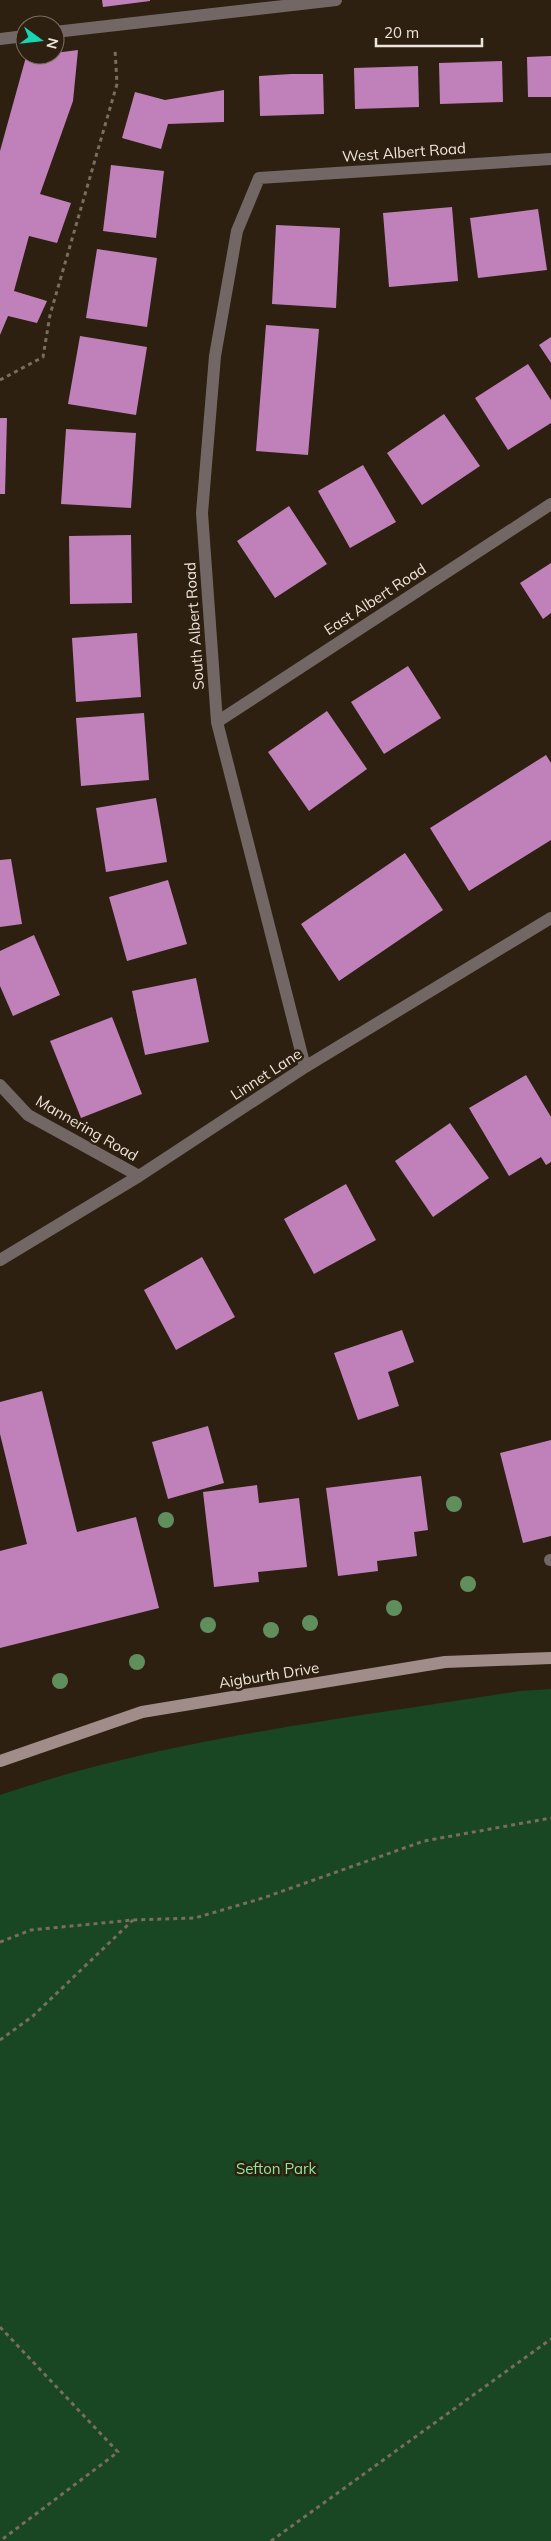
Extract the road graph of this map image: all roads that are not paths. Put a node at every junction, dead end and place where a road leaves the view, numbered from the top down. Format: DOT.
graph roads {
  1 [pos="336,0"];
  2 [pos="65,31"];
  3 [pos="15,37"];
  4 [pos="0,39"];
  5 [pos="551,159"];
  6 [pos="259,178"];
  7 [pos="551,504"];
  8 [pos="217,722"];
  9 [pos="551,918"];
  10 [pos="305,1068"];
  11 [pos="0,1085"];
  12 [pos="139,1176"];
  13 [pos="0,1260"];
  14 [pos="551,1658"];
  15 [pos="0,1761"];
  1 -- 2 [label="street"];
  3 -- 4 [label="street"];
  5 -- 6 [label="street, West Albert Road"];
  6 -- 8 [label="street, South Albert Road"];
  7 -- 8 [label="street, East Albert Road"];
  8 -- 10 [label="street, South Albert Road"];
  9 -- 10 [label="street, Linnet Lane"];
  10 -- 12 [label="street, Linnet Lane"];
  11 -- 12 [label="street, Mannering Road"];
  12 -- 13 [label="street, Linnet Lane"];
  14 -- 15 [label="street, Aigburth Drive"];
}
